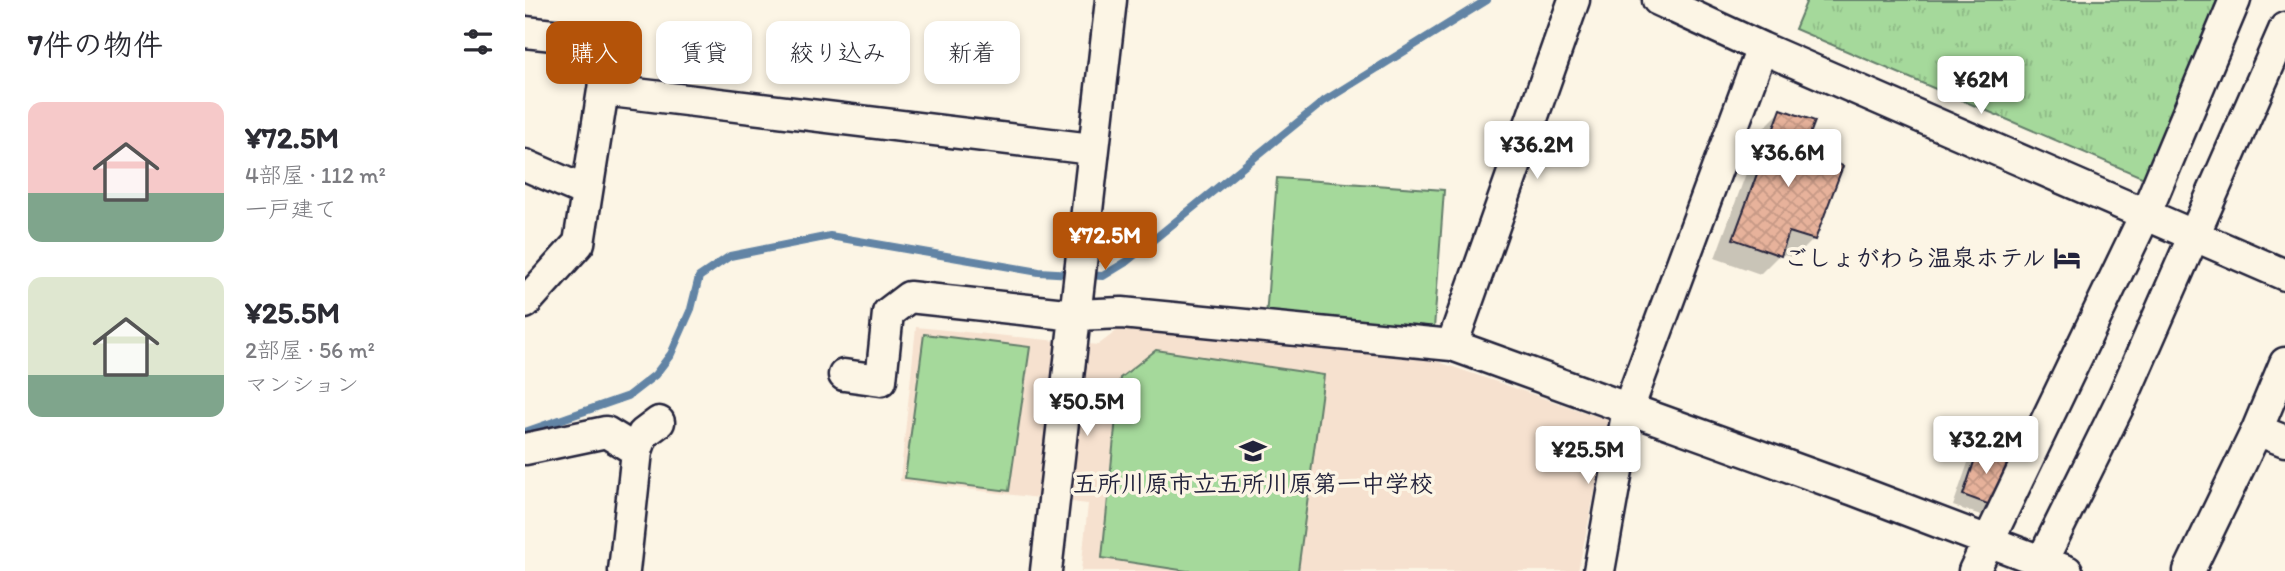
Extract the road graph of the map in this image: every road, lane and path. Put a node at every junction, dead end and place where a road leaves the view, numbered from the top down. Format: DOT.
graph roads {
  1 [pos="1111,0"];
  2 [pos="1574,0"];
  3 [pos="1658,0"];
  4 [pos="2235,0"];
  5 [pos="2285,28"];
  6 [pos="525,32"];
  7 [pos="1762,48"];
  8 [pos="603,90"];
  9 [pos="1092,149"];
  10 [pos="525,165"];
  11 [pos="587,192"];
  12 [pos="2145,215"];
  13 [pos="2194,233"];
  14 [pos="2285,275"];
  15 [pos="525,303"];
  16 [pos="1076,307"];
  17 [pos="1452,345"];
  18 [pos="2285,363"];
  19 [pos="844,375"];
  20 [pos="1628,409"];
  21 [pos="659,422"];
  22 [pos="2257,430"];
  23 [pos="2285,441"];
  24 [pos="525,449"];
  25 [pos="637,451"];
  26 [pos="1987,540"];
  27 [pos="2049,568"];
  28 [pos="624,571"];
  29 [pos="1046,571"];
  30 [pos="1599,571"];
  31 [pos="1974,571"];
  32 [pos="2189,571"];
  1 -- 9 [label="street"];
  2 -- 17 [label="street"];
  3 -- 7 [label="street"];
  4 -- 12 [label="street"];
  5 -- 13 [label="street"];
  6 -- 8 [label="street"];
  7 -- 12 [label="street"];
  7 -- 20 [label="street"];
  8 -- 9 [label="street"];
  8 -- 11 [label="street"];
  9 -- 16 [label="street"];
  10 -- 11 [label="street"];
  11 -- 15 [label="street"];
  12 -- 13 [label="street"];
  12 -- 26 [label="street"];
  13 -- 14 [label="street"];
  13 -- 27 [label="street"];
  16 -- 17 [label="street"];
  16 -- 19 [label="street"];
  16 -- 29 [label="street"];
  17 -- 20 [label="street"];
  18 -- 22 [label="street"];
  20 -- 26 [label="street"];
  20 -- 30 [label="street"];
  21 -- 25 [label="street"];
  22 -- 23 [label="street"];
  22 -- 32 [label="street"];
  24 -- 25 [label="street"];
  25 -- 28 [label="street"];
  26 -- 27 [label="street"];
  26 -- 31 [label="street"];
}
